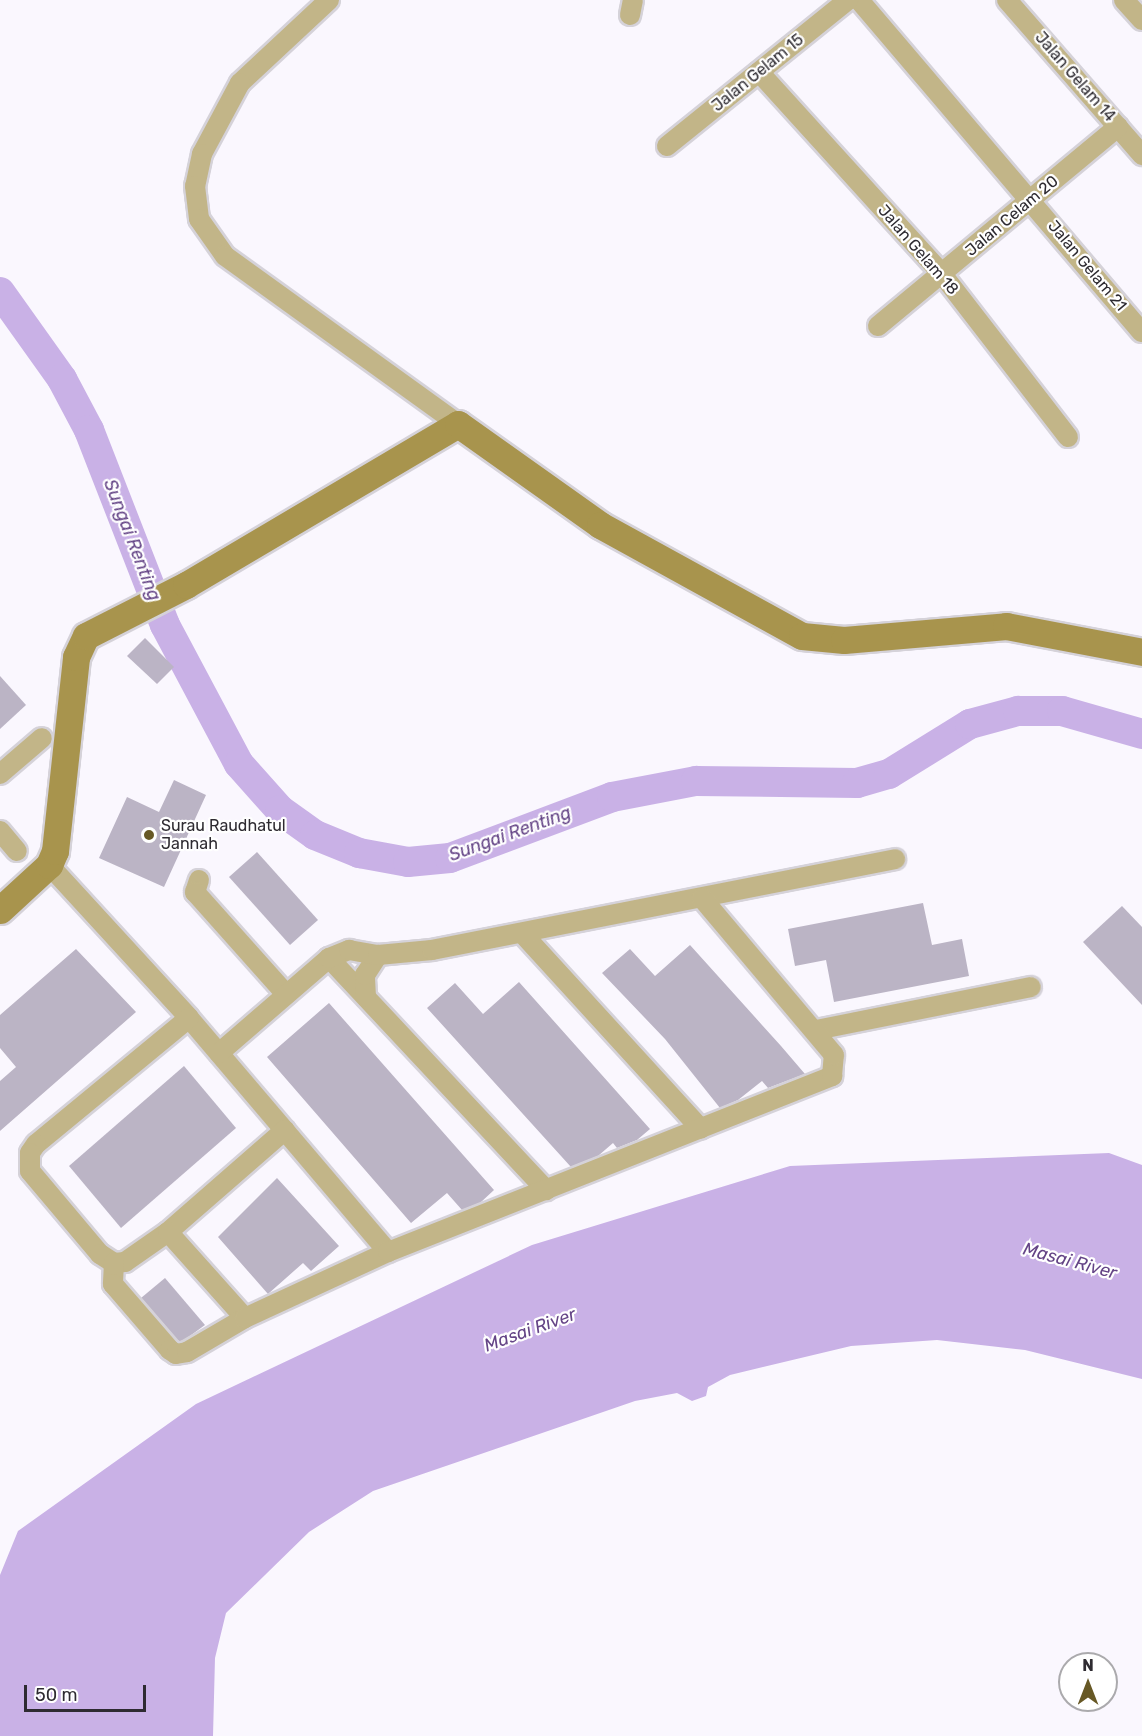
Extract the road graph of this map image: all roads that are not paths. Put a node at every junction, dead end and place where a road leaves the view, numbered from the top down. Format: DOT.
graph roads {
  1 [pos="329,0"];
  2 [pos="848,0"];
  3 [pos="859,0"];
  4 [pos="1007,0"];
  5 [pos="1124,0"];
  6 [pos="1142,20"];
  7 [pos="759,72"];
  8 [pos="1118,127"];
  9 [pos="667,146"];
  10 [pos="1142,155"];
  11 [pos="1033,200"];
  12 [pos="942,274"];
  13 [pos="878,326"];
  14 [pos="1142,332"];
  15 [pos="458,424"];
  16 [pos="1068,436"];
  17 [pos="1142,652"];
  18 [pos="42,738"];
  19 [pos="0,774"];
  20 [pos="0,831"];
  21 [pos="17,851"];
  22 [pos="895,859"];
  23 [pos="49,865"];
  24 [pos="199,880"];
  25 [pos="702,898"];
  26 [pos="0,910"];
  27 [pos="522,933"];
  28 [pos="378,955"];
  29 [pos="329,958"];
  30 [pos="1031,987"];
  31 [pos="286,994"];
  32 [pos="366,997"];
  33 [pos="189,1018"];
  34 [pos="816,1030"];
  35 [pos="219,1053"];
  36 [pos="701,1129"];
  37 [pos="285,1130"];
  38 [pos="546,1190"];
  39 [pos="168,1232"];
  40 [pos="388,1252"];
  41 [pos="114,1263"];
  42 [pos="245,1318"];
  1 -- 15 [label="street"];
  2 -- 7 [label="street, Jalan Gelam 15"];
  3 -- 11 [label="street, Jalan Gelam 21"];
  4 -- 8 [label="street, Jalan Gelam 14"];
  5 -- 6 [label="street"];
  7 -- 9 [label="street, Jalan Gelam 15"];
  7 -- 12 [label="street, Jalan Gelam 18"];
  8 -- 10 [label="street, Jalan Gelam 14"];
  8 -- 11 [label="street, Jalan Celam 20"];
  11 -- 12 [label="street, Jalan Celam 20"];
  11 -- 14 [label="street, Jalan Gelam 21"];
  12 -- 13 [label="street, Jalan Celam 20"];
  12 -- 16 [label="street, Jalan Gelam 18"];
  15 -- 17 [label="street"];
  15 -- 23 [label="street"];
  18 -- 19 [label="street"];
  20 -- 21 [label="street"];
  22 -- 25 [label="street"];
  23 -- 26 [label="street"];
  23 -- 33 [label="street"];
  24 -- 31 [label="street"];
  25 -- 27 [label="street"];
  25 -- 34 [label="street"];
  27 -- 28 [label="street"];
  27 -- 36 [label="street"];
  28 -- 29 [label="street"];
  28 -- 32 [label="street"];
  29 -- 31 [label="street"];
  29 -- 32 [label="street"];
  30 -- 34 [label="street"];
  31 -- 35 [label="street"];
  32 -- 38 [label="street"];
  33 -- 35 [label="street"];
  33 -- 41 [label="street"];
  34 -- 36 [label="street"];
  35 -- 37 [label="street"];
  36 -- 38 [label="street"];
  37 -- 39 [label="street"];
  37 -- 40 [label="street"];
  38 -- 40 [label="street"];
  39 -- 41 [label="street"];
  39 -- 42 [label="street"];
  40 -- 42 [label="street"];
  41 -- 42 [label="street"];
}
